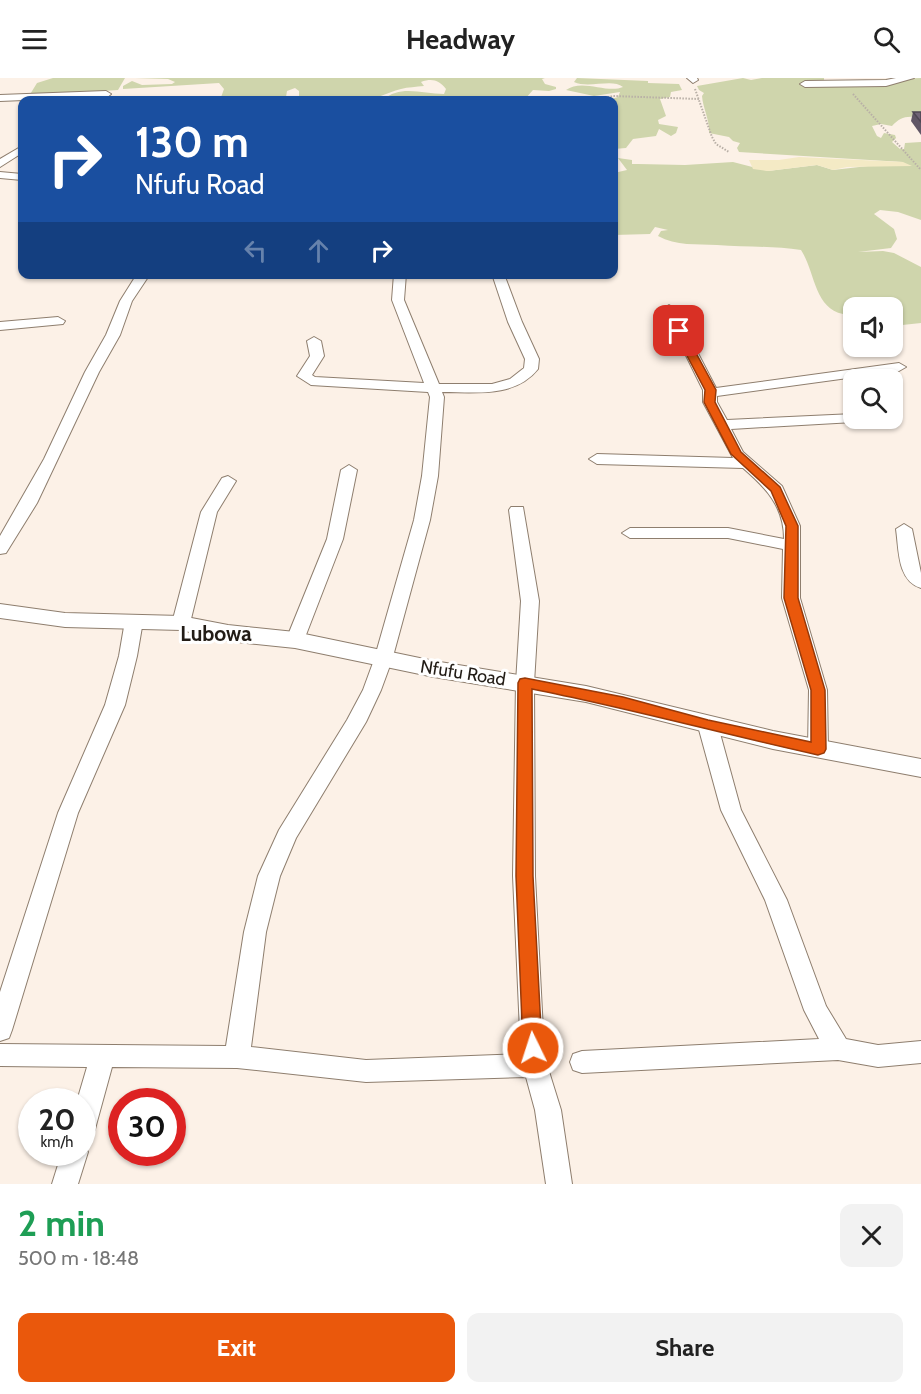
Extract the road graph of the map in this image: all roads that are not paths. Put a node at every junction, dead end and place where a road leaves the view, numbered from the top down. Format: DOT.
graph roads {
  1 [pos="909,78"];
  2 [pos="805,84"];
  3 [pos="53,96"];
  4 [pos="103,96"];
  5 [pos="18,97"];
  6 [pos="0,98"];
  7 [pos="18,152"];
  8 [pos="0,164"];
  9 [pos="0,175"];
  10 [pos="18,177"];
  11 [pos="141,279"];
  12 [pos="399,279"];
  13 [pos="500,279"];
  14 [pos="669,309"];
  15 [pos="58,321"];
  16 [pos="0,326"];
  17 [pos="314,341"];
  18 [pos="899,367"];
  19 [pos="435,388"];
  20 [pos="711,393"];
  21 [pos="843,419"];
  22 [pos="723,424"];
  23 [pos="597,459"];
  24 [pos="744,463"];
  25 [pos="349,470"];
  26 [pos="228,481"];
  27 [pos="517,510"];
  28 [pos="904,529"];
  29 [pos="630,533"];
  30 [pos="793,546"];
  31 [pos="0,549"];
  32 [pos="921,582"];
  33 [pos="0,611"];
  34 [pos="134,621"];
  35 [pos="181,623"];
  36 [pos="295,640"];
  37 [pos="383,660"];
  38 [pos="525,683"];
  39 [pos="708,726"];
  40 [pos="818,749"];
  41 [pos="921,768"];
  42 [pos="0,1030"];
  43 [pos="838,1048"];
  44 [pos="921,1052"];
  45 [pos="0,1055"];
  46 [pos="103,1055"];
  47 [pos="237,1057"];
  48 [pos="582,1062"];
  49 [pos="534,1065"];
  50 [pos="94,1088"];
  51 [pos="71,1166"];
  52 [pos="65,1184"];
  53 [pos="559,1184"];
  1 -- 2 [label="street"];
  3 -- 4 [label="street"];
  5 -- 6 [label="street"];
  7 -- 8 [label="street"];
  9 -- 10 [label="street"];
  11 -- 31 [label="street"];
  12 -- 19 [label="street"];
  13 -- 19 [label="street"];
  14 -- 20 [label="street"];
  15 -- 16 [label="street"];
  17 -- 19 [label="street"];
  18 -- 20 [label="street"];
  19 -- 37 [label="street"];
  20 -- 22 [label="street"];
  21 -- 22 [label="street"];
  22 -- 24 [label="street"];
  23 -- 24 [label="street"];
  24 -- 30 [label="street"];
  25 -- 36 [label="street"];
  26 -- 35 [label="street"];
  27 -- 38 [label="street"];
  28 -- 32 [label="street"];
  29 -- 30 [label="street"];
  30 -- 40 [label="street"];
  33 -- 34 [label="street, Nfufu Road"];
  34 -- 35 [label="street, Nfufu Road"];
  34 -- 42 [label="street"];
  35 -- 36 [label="street, Nfufu Road"];
  36 -- 37 [label="street, Nfufu Road"];
  37 -- 38 [label="street, Nfufu Road"];
  37 -- 47 [label="street"];
  38 -- 39 [label="street, Nfufu Road"];
  38 -- 49 [label="street"];
  39 -- 40 [label="street, Nfufu Road"];
  39 -- 43 [label="street"];
  40 -- 41 [label="street, Nfufu Road"];
  43 -- 44 [label="street"];
  43 -- 48 [label="street"];
  45 -- 46 [label="street"];
  46 -- 47 [label="street"];
  46 -- 50 [label="street"];
  47 -- 49 [label="street"];
  49 -- 53 [label="street"];
  51 -- 52 [label="street"];
}
